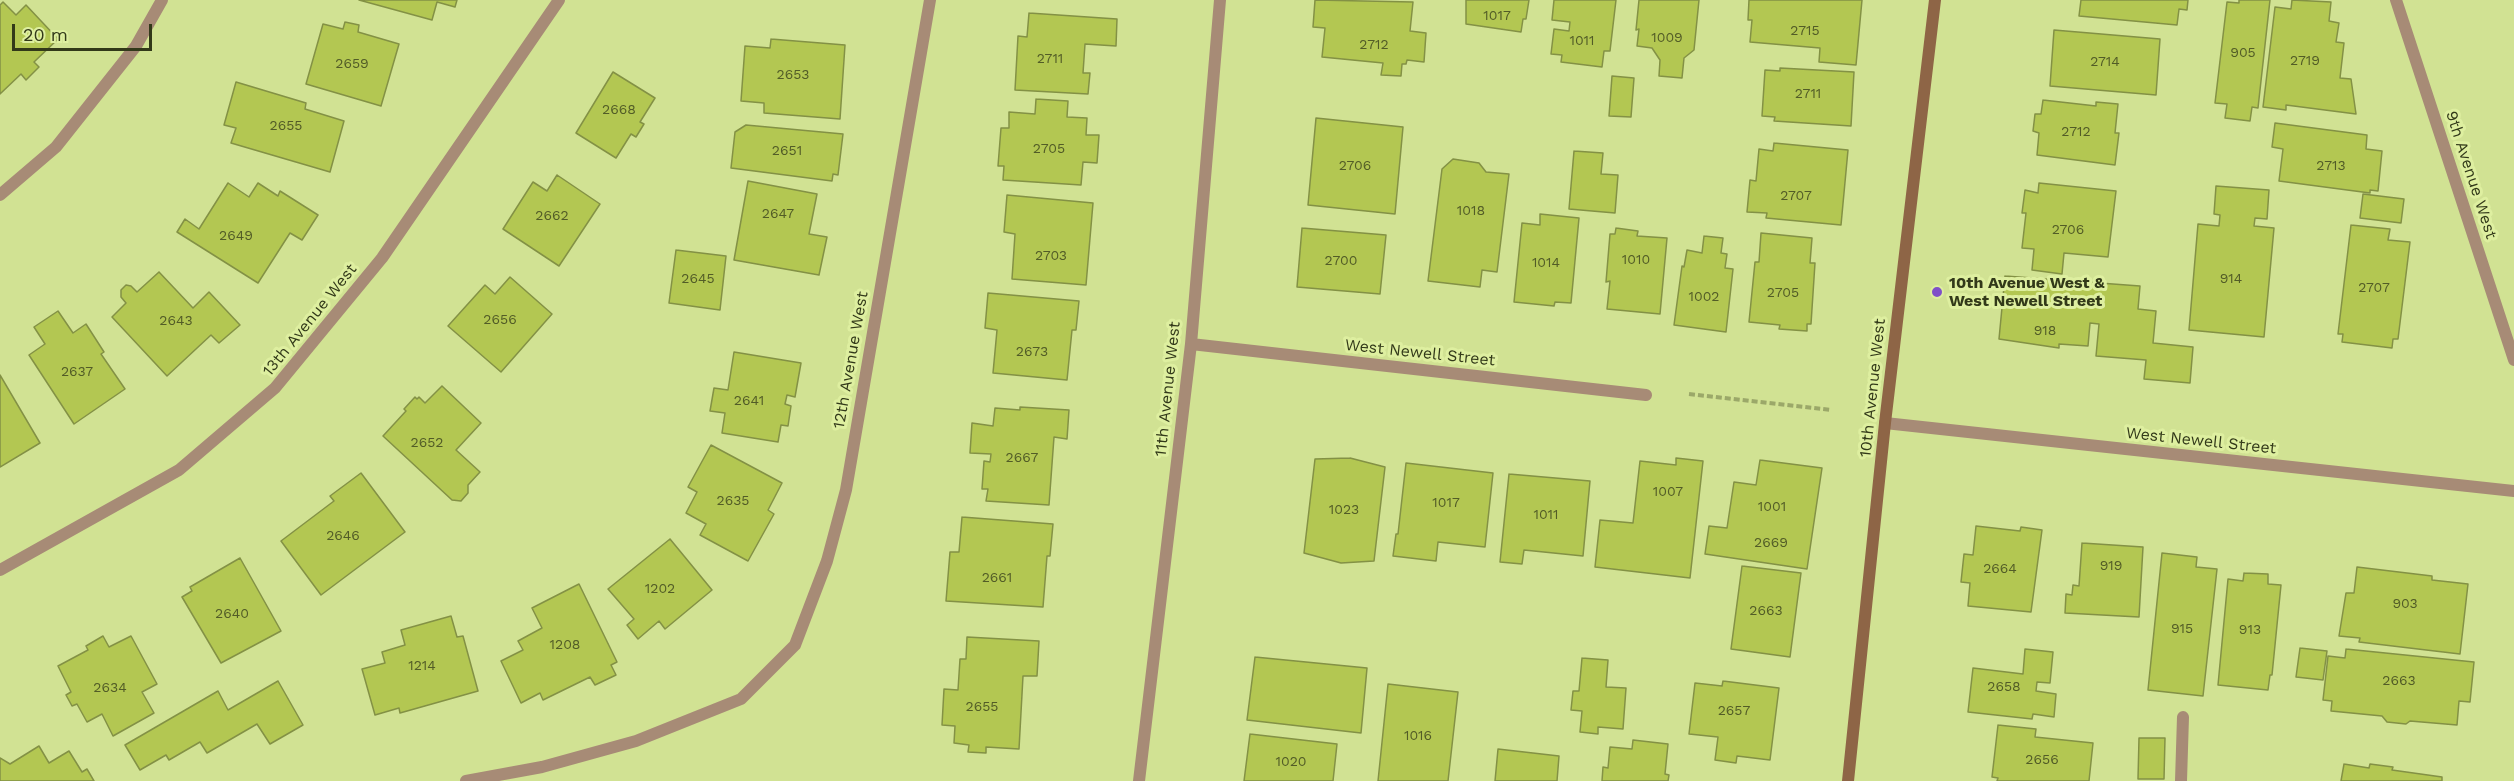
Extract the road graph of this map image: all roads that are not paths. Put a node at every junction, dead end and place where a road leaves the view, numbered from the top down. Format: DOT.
graph roads {
  1 [pos="162,0"];
  2 [pos="559,0"];
  3 [pos="930,0"];
  4 [pos="1220,0"];
  5 [pos="1935,0"];
  6 [pos="2396,0"];
  7 [pos="0,195"];
  8 [pos="1191,344"];
  9 [pos="2514,360"];
  10 [pos="1646,395"];
  11 [pos="1885,423"];
  12 [pos="2514,491"];
  13 [pos="0,570"];
  14 [pos="2183,717"];
  15 [pos="466,781"];
  16 [pos="1139,781"];
  17 [pos="1848,781"];
  18 [pos="2181,781"];
  1 -- 7 [label="street"];
  2 -- 13 [label="street, 13th Avenue West"];
  3 -- 15 [label="street, 12th Avenue West"];
  4 -- 8 [label="street, 11th Avenue West"];
  5 -- 11 [label="street, 10th Avenue West"];
  6 -- 9 [label="street, 9th Avenue West"];
  8 -- 10 [label="street, West Newell Street"];
  8 -- 16 [label="street, 11th Avenue West"];
  11 -- 12 [label="street, West Newell Street"];
  11 -- 17 [label="street, 10th Avenue West"];
  14 -- 18 [label="street"];
}
